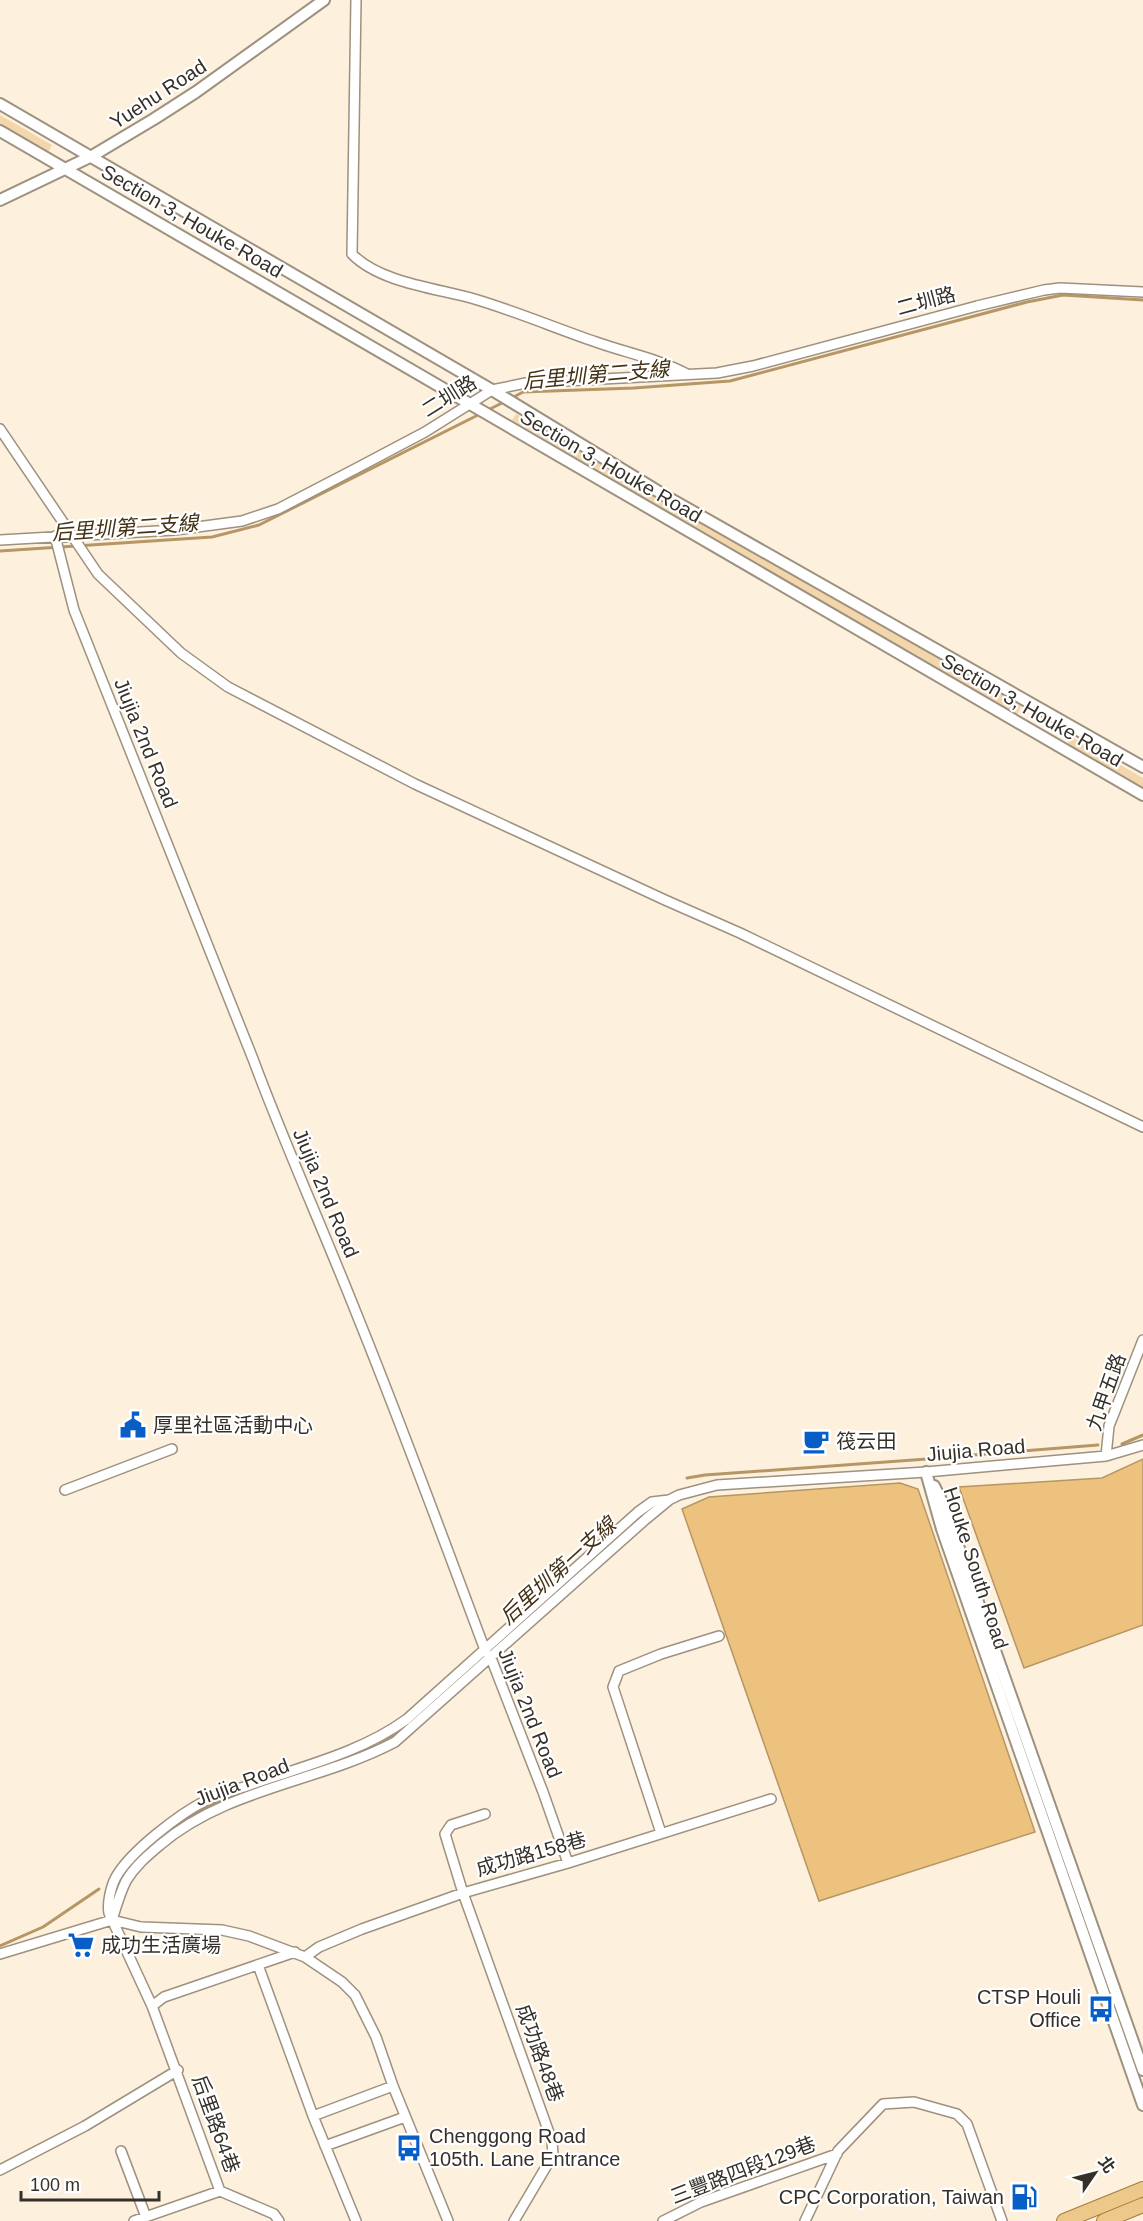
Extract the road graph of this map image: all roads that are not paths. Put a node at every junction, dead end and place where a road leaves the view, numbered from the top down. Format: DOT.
graph roads {
  1 [pos="324,0"];
  2 [pos="356,0"];
  3 [pos="0,104"];
  4 [pos="0,131"];
  5 [pos="92,156"];
  6 [pos="65,168"];
  7 [pos="0,200"];
  8 [pos="1143,292"];
  9 [pos="688,375"];
  10 [pos="492,390"];
  11 [pos="470,405"];
  12 [pos="0,429"];
  13 [pos="55,536"];
  14 [pos="72,537"];
  15 [pos="0,540"];
  16 [pos="1143,767"];
  17 [pos="1143,795"];
  18 [pos="1143,1127"];
  19 [pos="1143,1340"];
  20 [pos="1143,1445"];
  21 [pos="172,1449"];
  22 [pos="1106,1456"];
  23 [pos="926,1472"];
  24 [pos="65,1490"];
  25 [pos="669,1500"];
  26 [pos="719,1636"];
  27 [pos="484,1650"];
  28 [pos="491,1658"];
  29 [pos="771,1799"];
  30 [pos="485,1814"];
  31 [pos="661,1833"];
  32 [pos="568,1863"];
  33 [pos="463,1893"];
  34 [pos="112,1920"];
  35 [pos="1094,1949"];
  36 [pos="295,1952"];
  37 [pos="0,1954"];
  38 [pos="305,1957"];
  39 [pos="258,1965"];
  40 [pos="152,2006"];
  41 [pos="178,2070"];
  42 [pos="1143,2070"];
  43 [pos="1139,2079"];
  44 [pos="393,2086"];
  45 [pos="1143,2104"];
  46 [pos="313,2116"];
  47 [pos="405,2117"];
  48 [pos="325,2146"];
  49 [pos="122,2151"];
  50 [pos="837,2154"];
  51 [pos="0,2170"];
  52 [pos="1143,2189"];
  53 [pos="220,2190"];
  54 [pos="1143,2205"];
  55 [pos="146,2217"];
  56 [pos="134,2221"];
  57 [pos="279,2221"];
  58 [pos="356,2221"];
  59 [pos="448,2221"];
  60 [pos="514,2221"];
  61 [pos="663,2221"];
  62 [pos="805,2221"];
  63 [pos="1002,2221"];
  64 [pos="1064,2221"];
  65 [pos="1104,2221"];
  1 -- 5 [label="street, Yuehu Road"];
  2 -- 9 [label="street"];
  3 -- 5 [label="street, Section 3, Houke Road"];
  4 -- 6 [label="street, Section 3, Houke Road"];
  5 -- 6 [label="street, Yuehu Road"];
  5 -- 10 [label="street, Section 3, Houke Road"];
  6 -- 7 [label="street, Yuehu Road"];
  6 -- 11 [label="street, Section 3, Houke Road"];
  8 -- 9 [label="street, 二圳路"];
  9 -- 10 [label="street, 二圳路"];
  10 -- 11 [label="street, 二圳路"];
  10 -- 16 [label="street, Section 3, Houke Road"];
  11 -- 14 [label="street, 二圳路"];
  11 -- 17 [label="street, Section 3, Houke Road"];
  12 -- 14 [label="street"];
  13 -- 14 [label="street, 二圳路"];
  13 -- 15 [label="street, 二圳路"];
  13 -- 27 [label="street, Jiujia 2nd Road"];
  14 -- 18 [label="street"];
  19 -- 22 [label="street, 九甲五路"];
  20 -- 22 [label="street, Jiujia Road"];
  21 -- 24 [label="street"];
  22 -- 23 [label="street, Jiujia Road"];
  23 -- 25 [label="street, Jiujia Road"];
  23 -- 35 [label="street, Houke South Road"];
  25 -- 27 [label="street, Jiujia Road"];
  25 -- 28 [label="street, Jiujia Road"];
  26 -- 31 [label="street"];
  27 -- 28 [label="street, Jiujia 2nd Road"];
  27 -- 34 [label="street, Jiujia Road"];
  28 -- 32 [label="street, Jiujia 2nd Road"];
  28 -- 34 [label="street, Jiujia Road"];
  29 -- 31 [label="street, 成功路158巷"];
  30 -- 33 [label="street, 成功路48巷"];
  31 -- 32 [label="street, 成功路158巷"];
  32 -- 33 [label="street, 成功路158巷"];
  33 -- 38 [label="street, 成功路158巷"];
  33 -- 60 [label="street, 成功路48巷"];
  34 -- 36 [label="street"];
  34 -- 37 [label="street"];
  34 -- 40 [label="street, 后里路64巷"];
  35 -- 42 [label="street, Houke South Road"];
  35 -- 43 [label="street, Houke South Road"];
  36 -- 38 [label="street"];
  36 -- 39 [label="street"];
  38 -- 44 [label="street"];
  39 -- 40 [label="street"];
  39 -- 46 [label="street"];
  40 -- 41 [label="street, 后里路64巷"];
  41 -- 51 [label="street"];
  41 -- 53 [label="street, 后里路64巷"];
  43 -- 45 [label="street, Houke South Road"];
  44 -- 46 [label="street"];
  44 -- 47 [label="street"];
  46 -- 48 [label="street"];
  47 -- 48 [label="street"];
  47 -- 59 [label="street"];
  48 -- 58 [label="street"];
  49 -- 55 [label="street"];
  50 -- 61 [label="street, 三豐路四段129巷"];
  50 -- 62 [label="street"];
  50 -- 63 [label="street"];
  52 -- 64 [label="main road"];
  53 -- 55 [label="street"];
  53 -- 57 [label="street"];
  54 -- 65 [label="main road"];
  55 -- 56 [label="street"];
}
